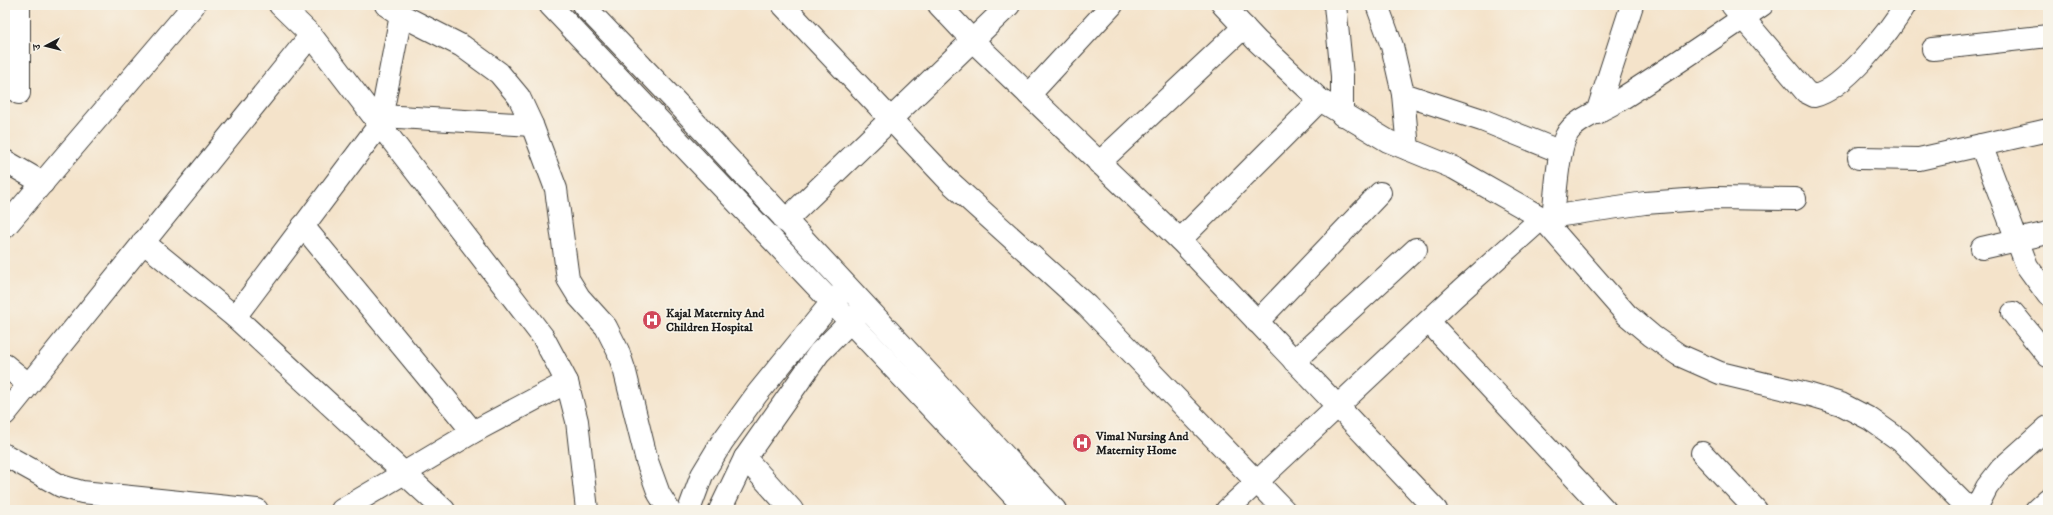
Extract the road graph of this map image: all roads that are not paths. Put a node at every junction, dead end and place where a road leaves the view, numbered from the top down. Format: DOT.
graph roads {
  1 [pos="19,5"];
  2 [pos="194,5"];
  3 [pos="280,5"];
  4 [pos="550,5"];
  5 [pos="583,5"];
  6 [pos="783,5"];
  7 [pos="939,5"];
  8 [pos="1009,5"];
  9 [pos="1112,5"];
  10 [pos="1223,5"];
  11 [pos="1335,5"];
  12 [pos="1377,5"];
  13 [pos="1632,5"];
  14 [pos="1762,5"];
  15 [pos="1905,5"];
  16 [pos="393,10"];
  17 [pos="1738,11"];
  18 [pos="1244,27"];
  19 [pos="311,35"];
  20 [pos="2048,36"];
  21 [pos="973,41"];
  22 [pos="1933,49"];
  23 [pos="19,93"];
  24 [pos="1403,94"];
  25 [pos="1029,95"];
  26 [pos="1320,100"];
  27 [pos="1597,113"];
  28 [pos="1342,114"];
  29 [pos="892,118"];
  30 [pos="381,120"];
  31 [pos="532,125"];
  32 [pos="2048,130"];
  33 [pos="1981,145"];
  34 [pos="1408,149"];
  35 [pos="1561,152"];
  36 [pos="1858,158"];
  37 [pos="5,161"];
  38 [pos="1099,163"];
  39 [pos="43,183"];
  40 [pos="1380,193"];
  41 [pos="1795,199"];
  42 [pos="1547,217"];
  43 [pos="785,221"];
  44 [pos="303,226"];
  45 [pos="5,227"];
  46 [pos="2048,233"];
  47 [pos="1180,240"];
  48 [pos="2018,240"];
  49 [pos="143,242"];
  50 [pos="1982,248"];
  51 [pos="1416,249"];
  52 [pos="848,288"];
  53 [pos="2048,295"];
  54 [pos="832,302"];
  55 [pos="2013,313"];
  56 [pos="858,314"];
  57 [pos="235,317"];
  58 [pos="1257,322"];
  59 [pos="1429,322"];
  60 [pos="2048,356"];
  61 [pos="1294,361"];
  62 [pos="5,365"];
  63 [pos="567,382"];
  64 [pos="28,384"];
  65 [pos="1338,407"];
  66 [pos="5,414"];
  67 [pos="2048,427"];
  68 [pos="473,432"];
  69 [pos="1702,453"];
  70 [pos="5,455"];
  71 [pos="745,458"];
  72 [pos="404,474"];
  73 [pos="1258,482"];
  74 [pos="2048,499"];
  75 [pos="257,510"];
  76 [pos="342,510"];
  77 [pos="444,510"];
  78 [pos="587,510"];
  79 [pos="669,510"];
  80 [pos="689,510"];
  81 [pos="720,510"];
  82 [pos="792,510"];
  83 [pos="1027,510"];
  84 [pos="1055,510"];
  85 [pos="1227,510"];
  86 [pos="1284,510"];
  87 [pos="1436,510"];
  88 [pos="1605,510"];
  89 [pos="1756,510"];
  90 [pos="1970,510"];
  91 [pos="1975,510"];
  92 [pos="2036,510"];
  1 -- 23 [label="street"];
  2 -- 39 [label="street"];
  3 -- 19 [label="street"];
  4 -- 54 [label="street"];
  5 -- 43 [label="street"];
  6 -- 29 [label="street"];
  7 -- 21 [label="street"];
  8 -- 21 [label="street"];
  9 -- 25 [label="street"];
  10 -- 18 [label="street"];
  11 -- 28 [label="street"];
  12 -- 24 [label="street"];
  13 -- 27 [label="street"];
  14 -- 17 [label="street"];
  15 -- 17 [label="street"];
  16 -- 30 [label="street"];
  16 -- 31 [label="street"];
  17 -- 27 [label="street"];
  18 -- 26 [label="street"];
  18 -- 38 [label="street"];
  19 -- 30 [label="street"];
  19 -- 49 [label="street"];
  20 -- 22 [label="street"];
  21 -- 25 [label="street"];
  21 -- 29 [label="street"];
  24 -- 34 [label="street"];
  24 -- 35 [label="street"];
  25 -- 38 [label="street"];
  26 -- 28 [label="street"];
  26 -- 47 [label="street"];
  27 -- 35 [label="street"];
  28 -- 34 [label="street"];
  29 -- 43 [label="street"];
  29 -- 73 [label="street"];
  30 -- 31 [label="street"];
  30 -- 44 [label="street"];
  30 -- 63 [label="street"];
  31 -- 79 [label="street"];
  32 -- 33 [label="street"];
  33 -- 36 [label="street"];
  33 -- 48 [label="street"];
  34 -- 42 [label="street"];
  35 -- 42 [label="street"];
  37 -- 39 [label="street"];
  38 -- 47 [label="street"];
  39 -- 45 [label="street"];
  40 -- 58 [label="street"];
  41 -- 42 [label="street"];
  42 -- 59 [label="street"];
  42 -- 90 [label="street"];
  43 -- 52 [label="street"];
  44 -- 57 [label="street"];
  44 -- 68 [label="street"];
  46 -- 48 [label="street"];
  47 -- 58 [label="street"];
  48 -- 50 [label="street"];
  48 -- 53 [label="street"];
  49 -- 57 [label="street"];
  49 -- 64 [label="street"];
  51 -- 61 [label="street"];
  52 -- 54 [label="street"];
  52 -- 56 [label="street"];
  54 -- 56 [label="street"];
  54 -- 80 [label="street"];
  55 -- 60 [label="street"];
  56 -- 71 [label="street"];
  56 -- 83 [label="street"];
  56 -- 84 [label="street"];
  57 -- 72 [label="street"];
  58 -- 61 [label="street"];
  59 -- 65 [label="street"];
  59 -- 88 [label="street"];
  61 -- 65 [label="street"];
  62 -- 64 [label="street"];
  63 -- 68 [label="street"];
  63 -- 78 [label="street"];
  64 -- 66 [label="street"];
  65 -- 73 [label="street"];
  65 -- 87 [label="street"];
  67 -- 91 [label="street"];
  68 -- 72 [label="street"];
  69 -- 89 [label="street"];
  70 -- 75 [label="street"];
  71 -- 81 [label="street"];
  71 -- 82 [label="street"];
  72 -- 76 [label="street"];
  72 -- 77 [label="street"];
  73 -- 85 [label="street"];
  73 -- 86 [label="street"];
  74 -- 92 [label="street"];
}
